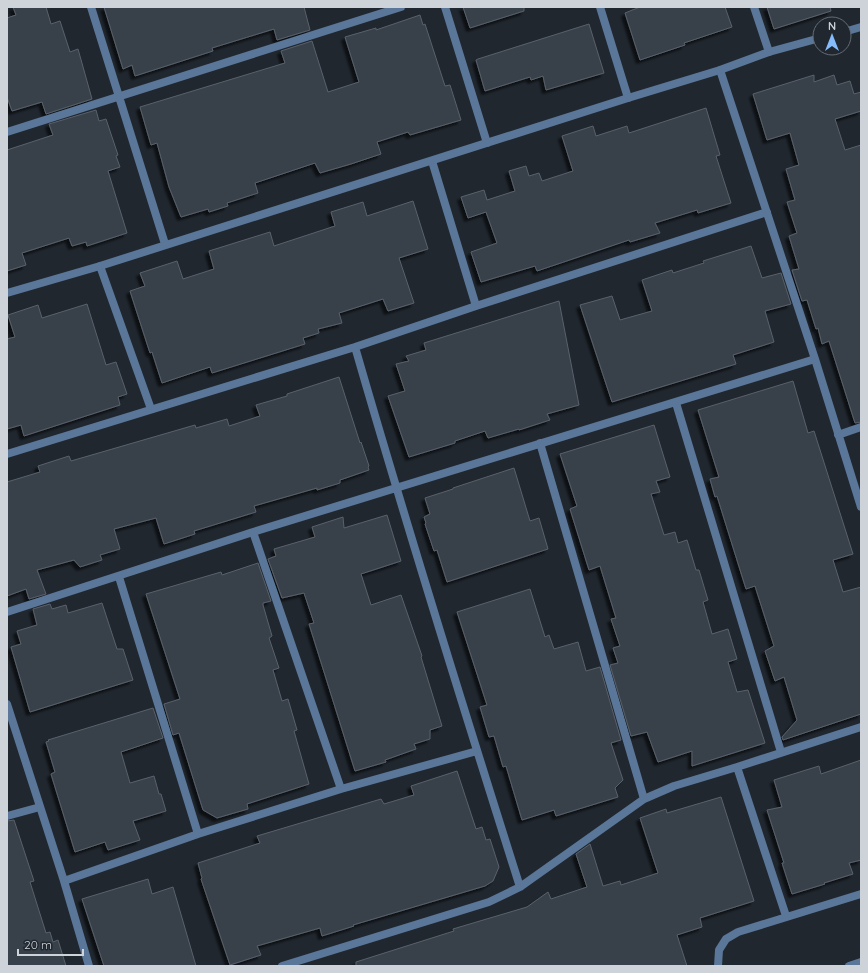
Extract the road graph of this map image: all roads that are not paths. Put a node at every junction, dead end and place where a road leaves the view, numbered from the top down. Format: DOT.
graph roads {
  1 [pos="91,7"];
  2 [pos="401,7"];
  3 [pos="445,7"];
  4 [pos="600,7"];
  5 [pos="754,7"];
  6 [pos="812,40"];
  7 [pos="769,52"];
  8 [pos="720,70"];
  9 [pos="120,96"];
  10 [pos="628,98"];
  11 [pos="7,132"];
  12 [pos="487,143"];
  13 [pos="432,161"];
  14 [pos="767,212"];
  15 [pos="165,244"];
  16 [pos="100,266"];
  17 [pos="7,293"];
  18 [pos="476,306"];
  19 [pos="355,346"];
  20 [pos="815,359"];
  21 [pos="676,403"];
  22 [pos="151,409"];
  23 [pos="861,427"];
  24 [pos="838,435"];
  25 [pos="540,443"];
  26 [pos="7,454"];
  27 [pos="396,488"];
  28 [pos="861,507"];
  29 [pos="253,532"];
  30 [pos="118,577"];
  31 [pos="7,612"];
  32 [pos="7,704"];
  33 [pos="861,727"];
  34 [pos="477,750"];
  35 [pos="780,752"];
  36 [pos="737,767"];
  37 [pos="341,789"];
  38 [pos="644,798"];
  39 [pos="40,807"];
  40 [pos="7,816"];
  41 [pos="198,834"];
  42 [pos="64,881"];
  43 [pos="520,887"];
  44 [pos="861,894"];
  45 [pos="786,916"];
  46 [pos="861,962"];
  47 [pos="89,966"];
  48 [pos="282,966"];
  49 [pos="718,966"];
  50 [pos="850,966"];
  1 -- 9 [label="street"];
  2 -- 9 [label="street"];
  3 -- 12 [label="street"];
  4 -- 10 [label="street"];
  5 -- 7 [label="street"];
  6 -- 7 [label="street"];
  7 -- 8 [label="street"];
  8 -- 10 [label="street"];
  8 -- 14 [label="street"];
  9 -- 11 [label="street"];
  9 -- 15 [label="street"];
  10 -- 12 [label="street"];
  12 -- 13 [label="street"];
  13 -- 15 [label="street"];
  13 -- 18 [label="street"];
  14 -- 18 [label="street"];
  14 -- 20 [label="street"];
  15 -- 16 [label="street"];
  16 -- 17 [label="street"];
  16 -- 22 [label="street"];
  18 -- 19 [label="street"];
  19 -- 22 [label="street"];
  19 -- 27 [label="street"];
  20 -- 21 [label="street"];
  20 -- 24 [label="street"];
  21 -- 25 [label="street"];
  21 -- 35 [label="street"];
  22 -- 26 [label="street"];
  23 -- 24 [label="street"];
  24 -- 28 [label="street"];
  25 -- 27 [label="street"];
  25 -- 38 [label="street"];
  27 -- 29 [label="street"];
  27 -- 34 [label="street"];
  29 -- 30 [label="street"];
  29 -- 37 [label="street"];
  30 -- 31 [label="street"];
  30 -- 41 [label="street"];
  32 -- 39 [label="street"];
  33 -- 35 [label="street"];
  34 -- 37 [label="street"];
  34 -- 43 [label="street"];
  35 -- 36 [label="street"];
  36 -- 38 [label="street"];
  36 -- 45 [label="street"];
  37 -- 41 [label="street"];
  38 -- 43 [label="street"];
  39 -- 40 [label="street"];
  39 -- 42 [label="street"];
  41 -- 42 [label="street"];
  42 -- 47 [label="street"];
  43 -- 48 [label="street"];
  44 -- 45 [label="street"];
  45 -- 49 [label="street"];
  46 -- 50 [label="street"];
}
